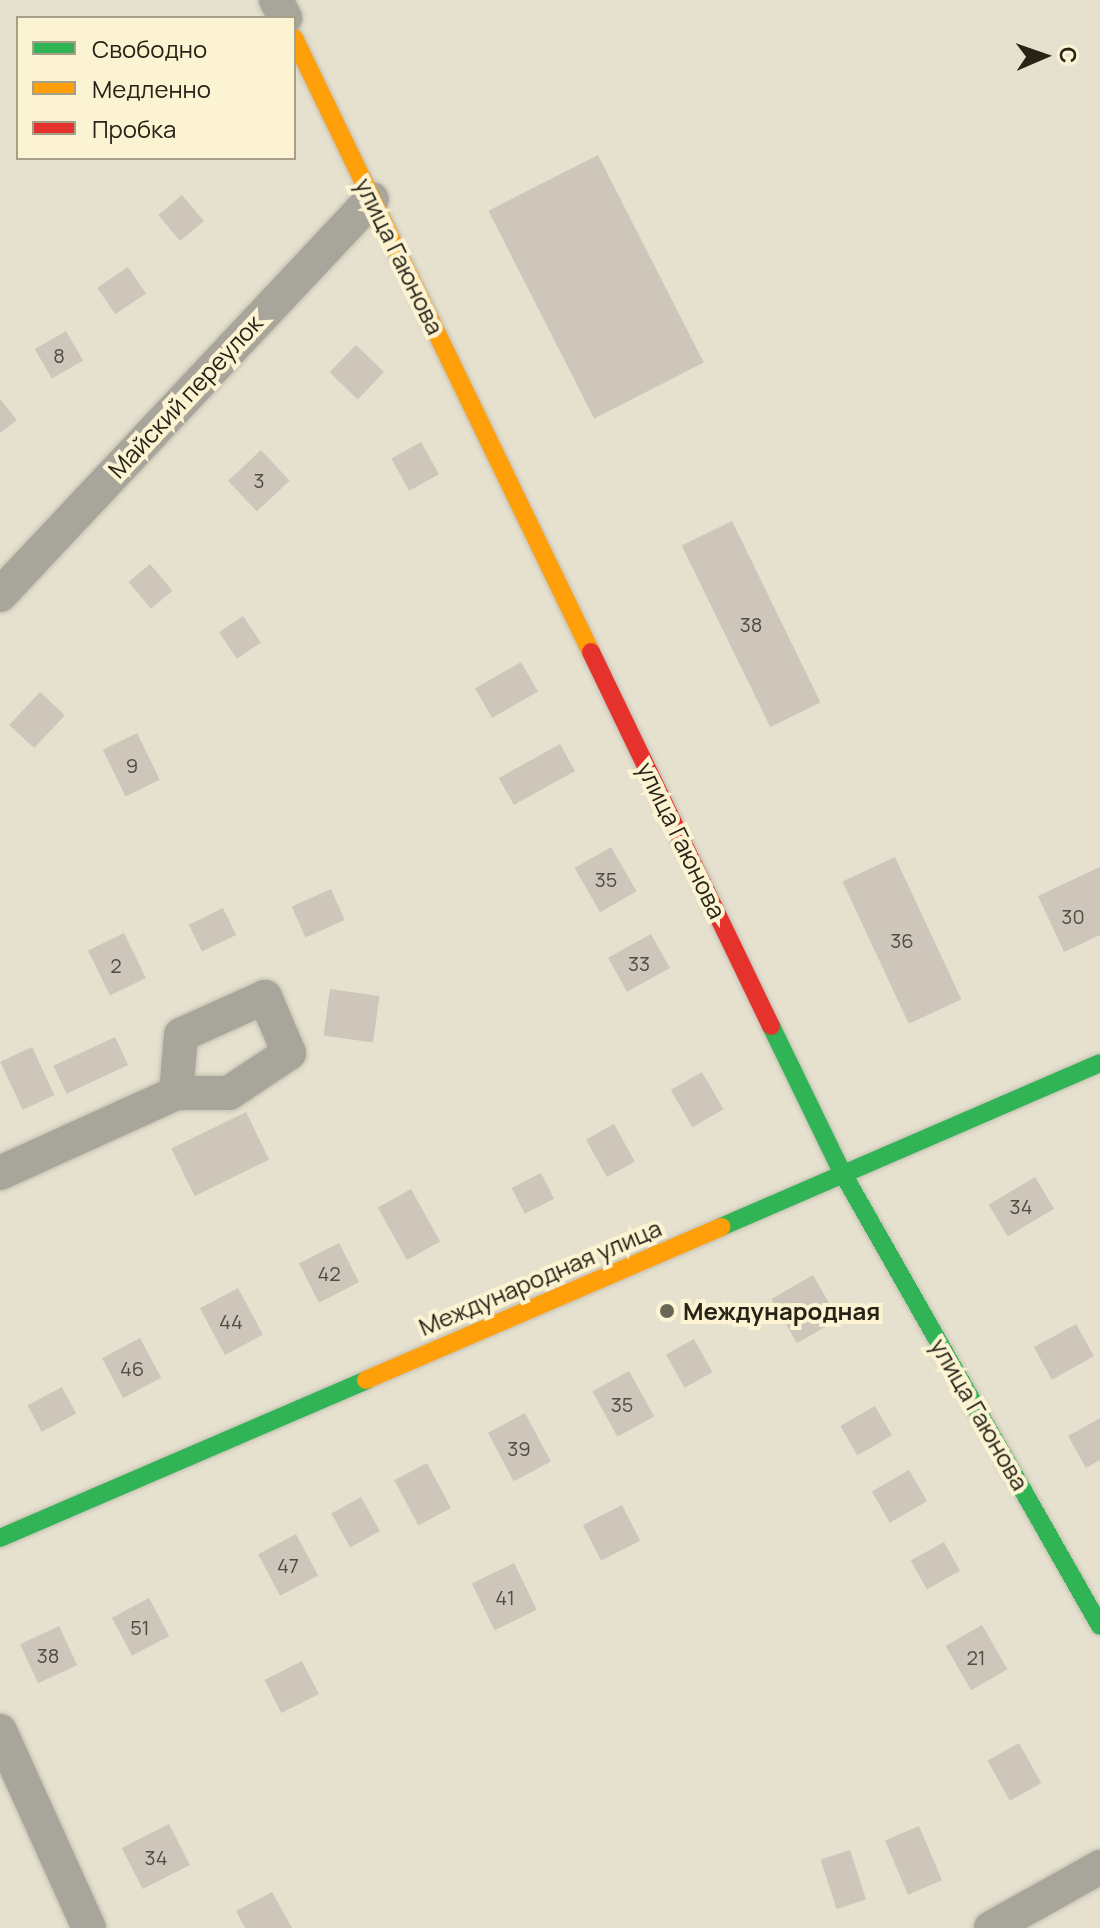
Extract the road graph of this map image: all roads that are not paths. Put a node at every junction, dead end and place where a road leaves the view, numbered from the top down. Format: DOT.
graph roads {
  1 [pos="296,42"];
  2 [pos="372,199"];
  3 [pos="0,595"];
  4 [pos="1100,1063"];
  5 [pos="176,1093"];
  6 [pos="842,1172"];
  7 [pos="0,1173"];
  8 [pos="0,1538"];
  9 [pos="1100,1626"];
  10 [pos="0,1731"];
  11 [pos="1100,1867"];
  12 [pos="89,1928"];
  13 [pos="991,1928"];
  1 -- 2 [label="street, улица Гаюнова"];
  2 -- 3 [label="street, Майский переулок"];
  2 -- 6 [label="street, улица Гаюнова"];
  4 -- 6 [label="street, Международная улица"];
  5 -- 7 [label="street"];
  6 -- 8 [label="street, Международная улица"];
  6 -- 9 [label="street, улица Гаюнова"];
  10 -- 12 [label="street"];
  11 -- 13 [label="street"];
}
